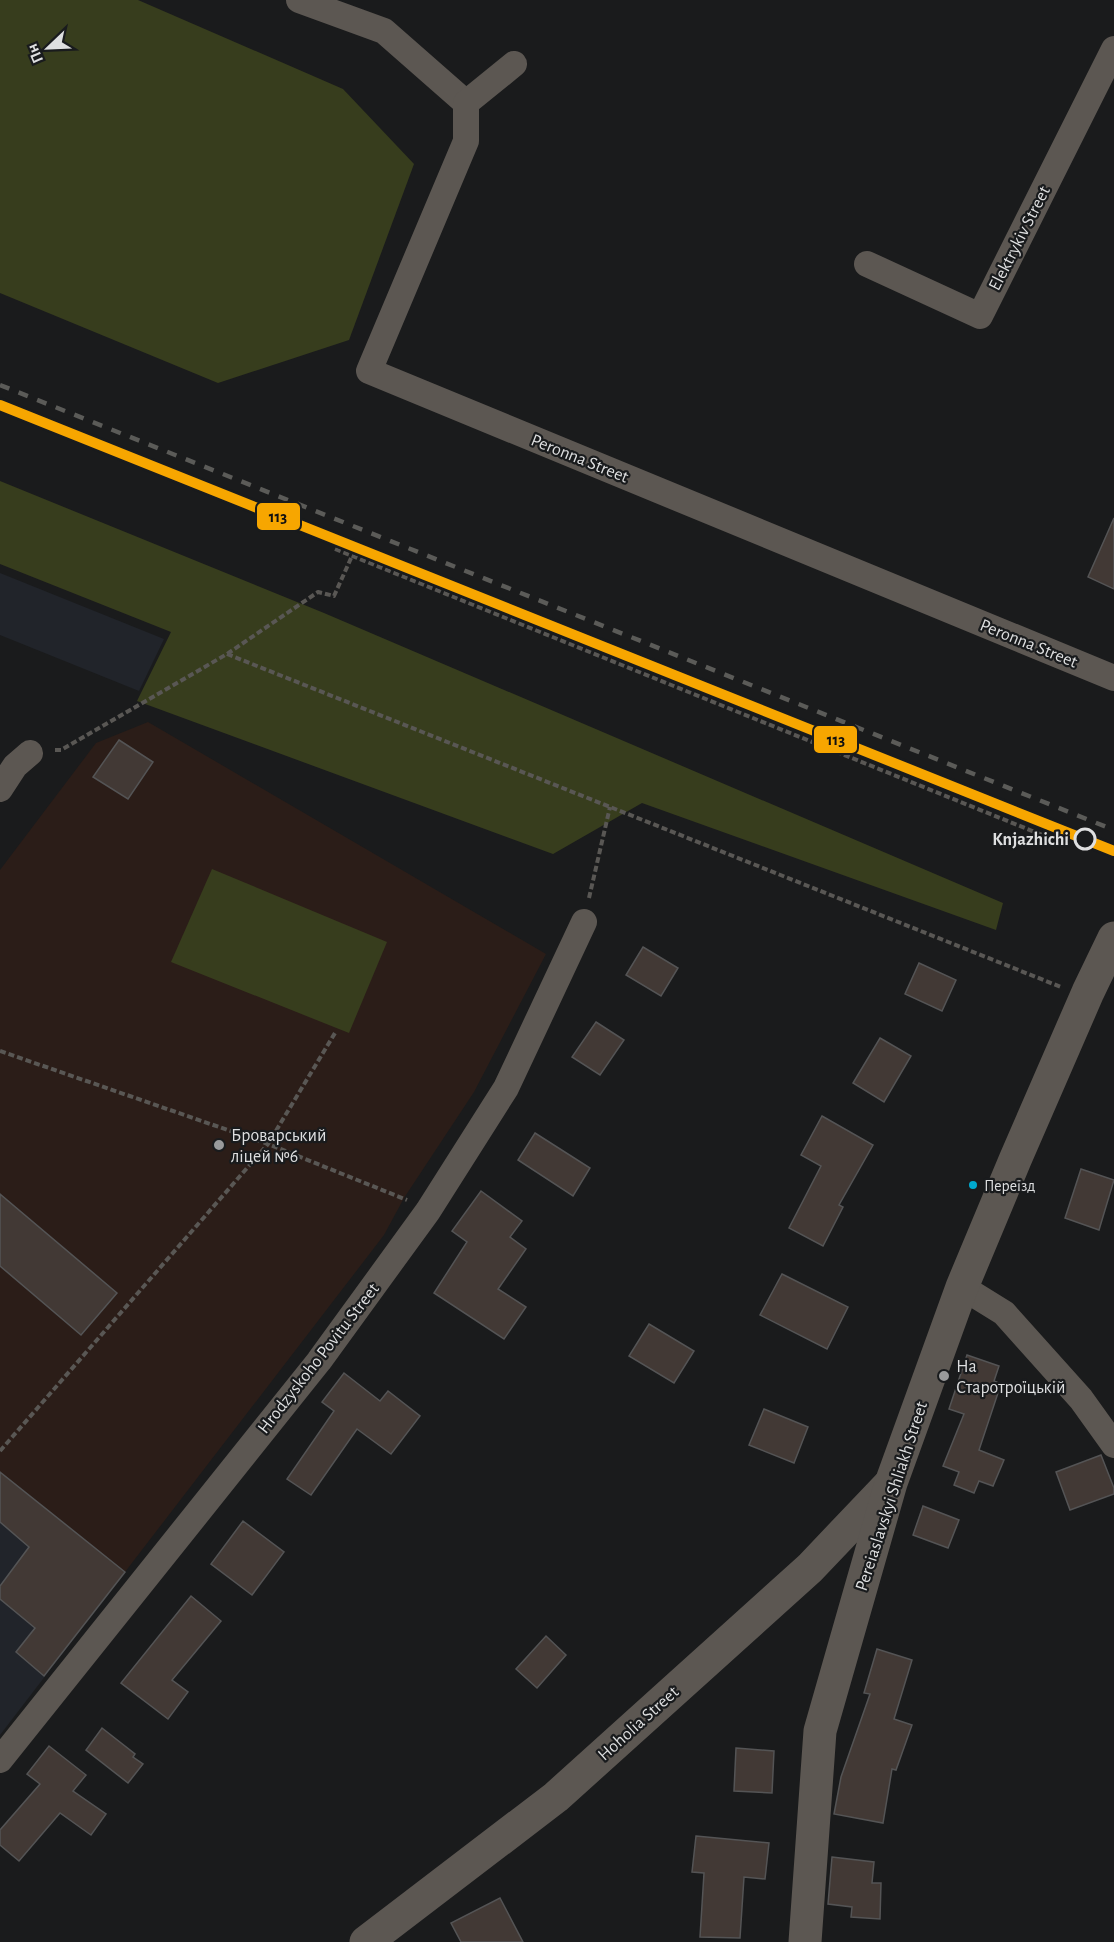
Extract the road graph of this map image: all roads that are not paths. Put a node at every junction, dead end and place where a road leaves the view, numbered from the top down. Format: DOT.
graph roads {
  1 [pos="299,0"];
  2 [pos="1114,49"];
  3 [pos="514,64"];
  4 [pos="466,103"];
  5 [pos="867,264"];
  6 [pos="1114,678"];
  7 [pos="30,753"];
  8 [pos="0,789"];
  9 [pos="584,922"];
  10 [pos="1114,938"];
  11 [pos="962,1287"];
  12 [pos="1114,1445"];
  13 [pos="891,1483"];
  14 [pos="0,1760"];
  15 [pos="366,1942"];
  16 [pos="805,1942"];
  1 -- 4 [label="street"];
  2 -- 5 [label="street, Elektrykiv Street"];
  3 -- 4 [label="street"];
  4 -- 6 [label="street, Peronna Street"];
  7 -- 8 [label="street"];
  9 -- 14 [label="street, Hrodzyskoho Povitu Street"];
  10 -- 11 [label="street, Pereiaslavskyi Shliakh Street"];
  11 -- 12 [label="street"];
  11 -- 13 [label="street, Pereiaslavskyi Shliakh Street"];
  13 -- 15 [label="street, Hoholia Street"];
  13 -- 16 [label="street, Pereiaslavskyi Shliakh Street"];
}
